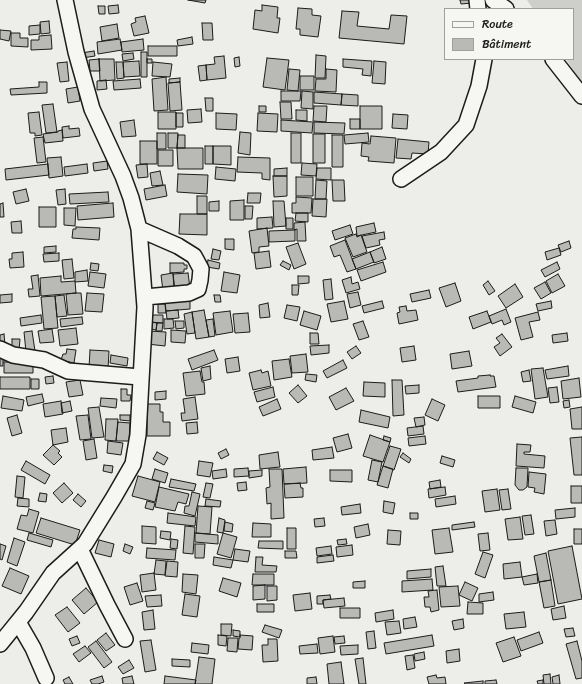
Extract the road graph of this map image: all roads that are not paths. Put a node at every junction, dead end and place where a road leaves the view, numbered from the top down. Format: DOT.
graph roads {
  1 [pos="65,0"];
  2 [pos="493,0"];
  3 [pos="505,8"];
  4 [pos="484,60"];
  5 [pos="554,60"];
  6 [pos="582,96"];
  7 [pos="401,179"];
  8 [pos="139,229"];
  9 [pos="145,297"];
  10 [pos="0,349"];
  11 [pos="140,378"];
  12 [pos="80,549"];
  13 [pos="18,622"];
  14 [pos="125,639"];
  15 [pos="0,644"];
  16 [pos="46,678"];
  1 -- 8 [label="street"];
  2 -- 3 [label="street"];
  4 -- 7 [label="street"];
  5 -- 6 [label="street"];
  8 -- 9 [label="street"];
  8 -- 9 [label="street"];
  9 -- 11 [label="street"];
  10 -- 11 [label="street"];
  11 -- 12 [label="street"];
  12 -- 13 [label="street"];
  12 -- 14 [label="street"];
  13 -- 15 [label="street"];
  13 -- 16 [label="street"];
}
